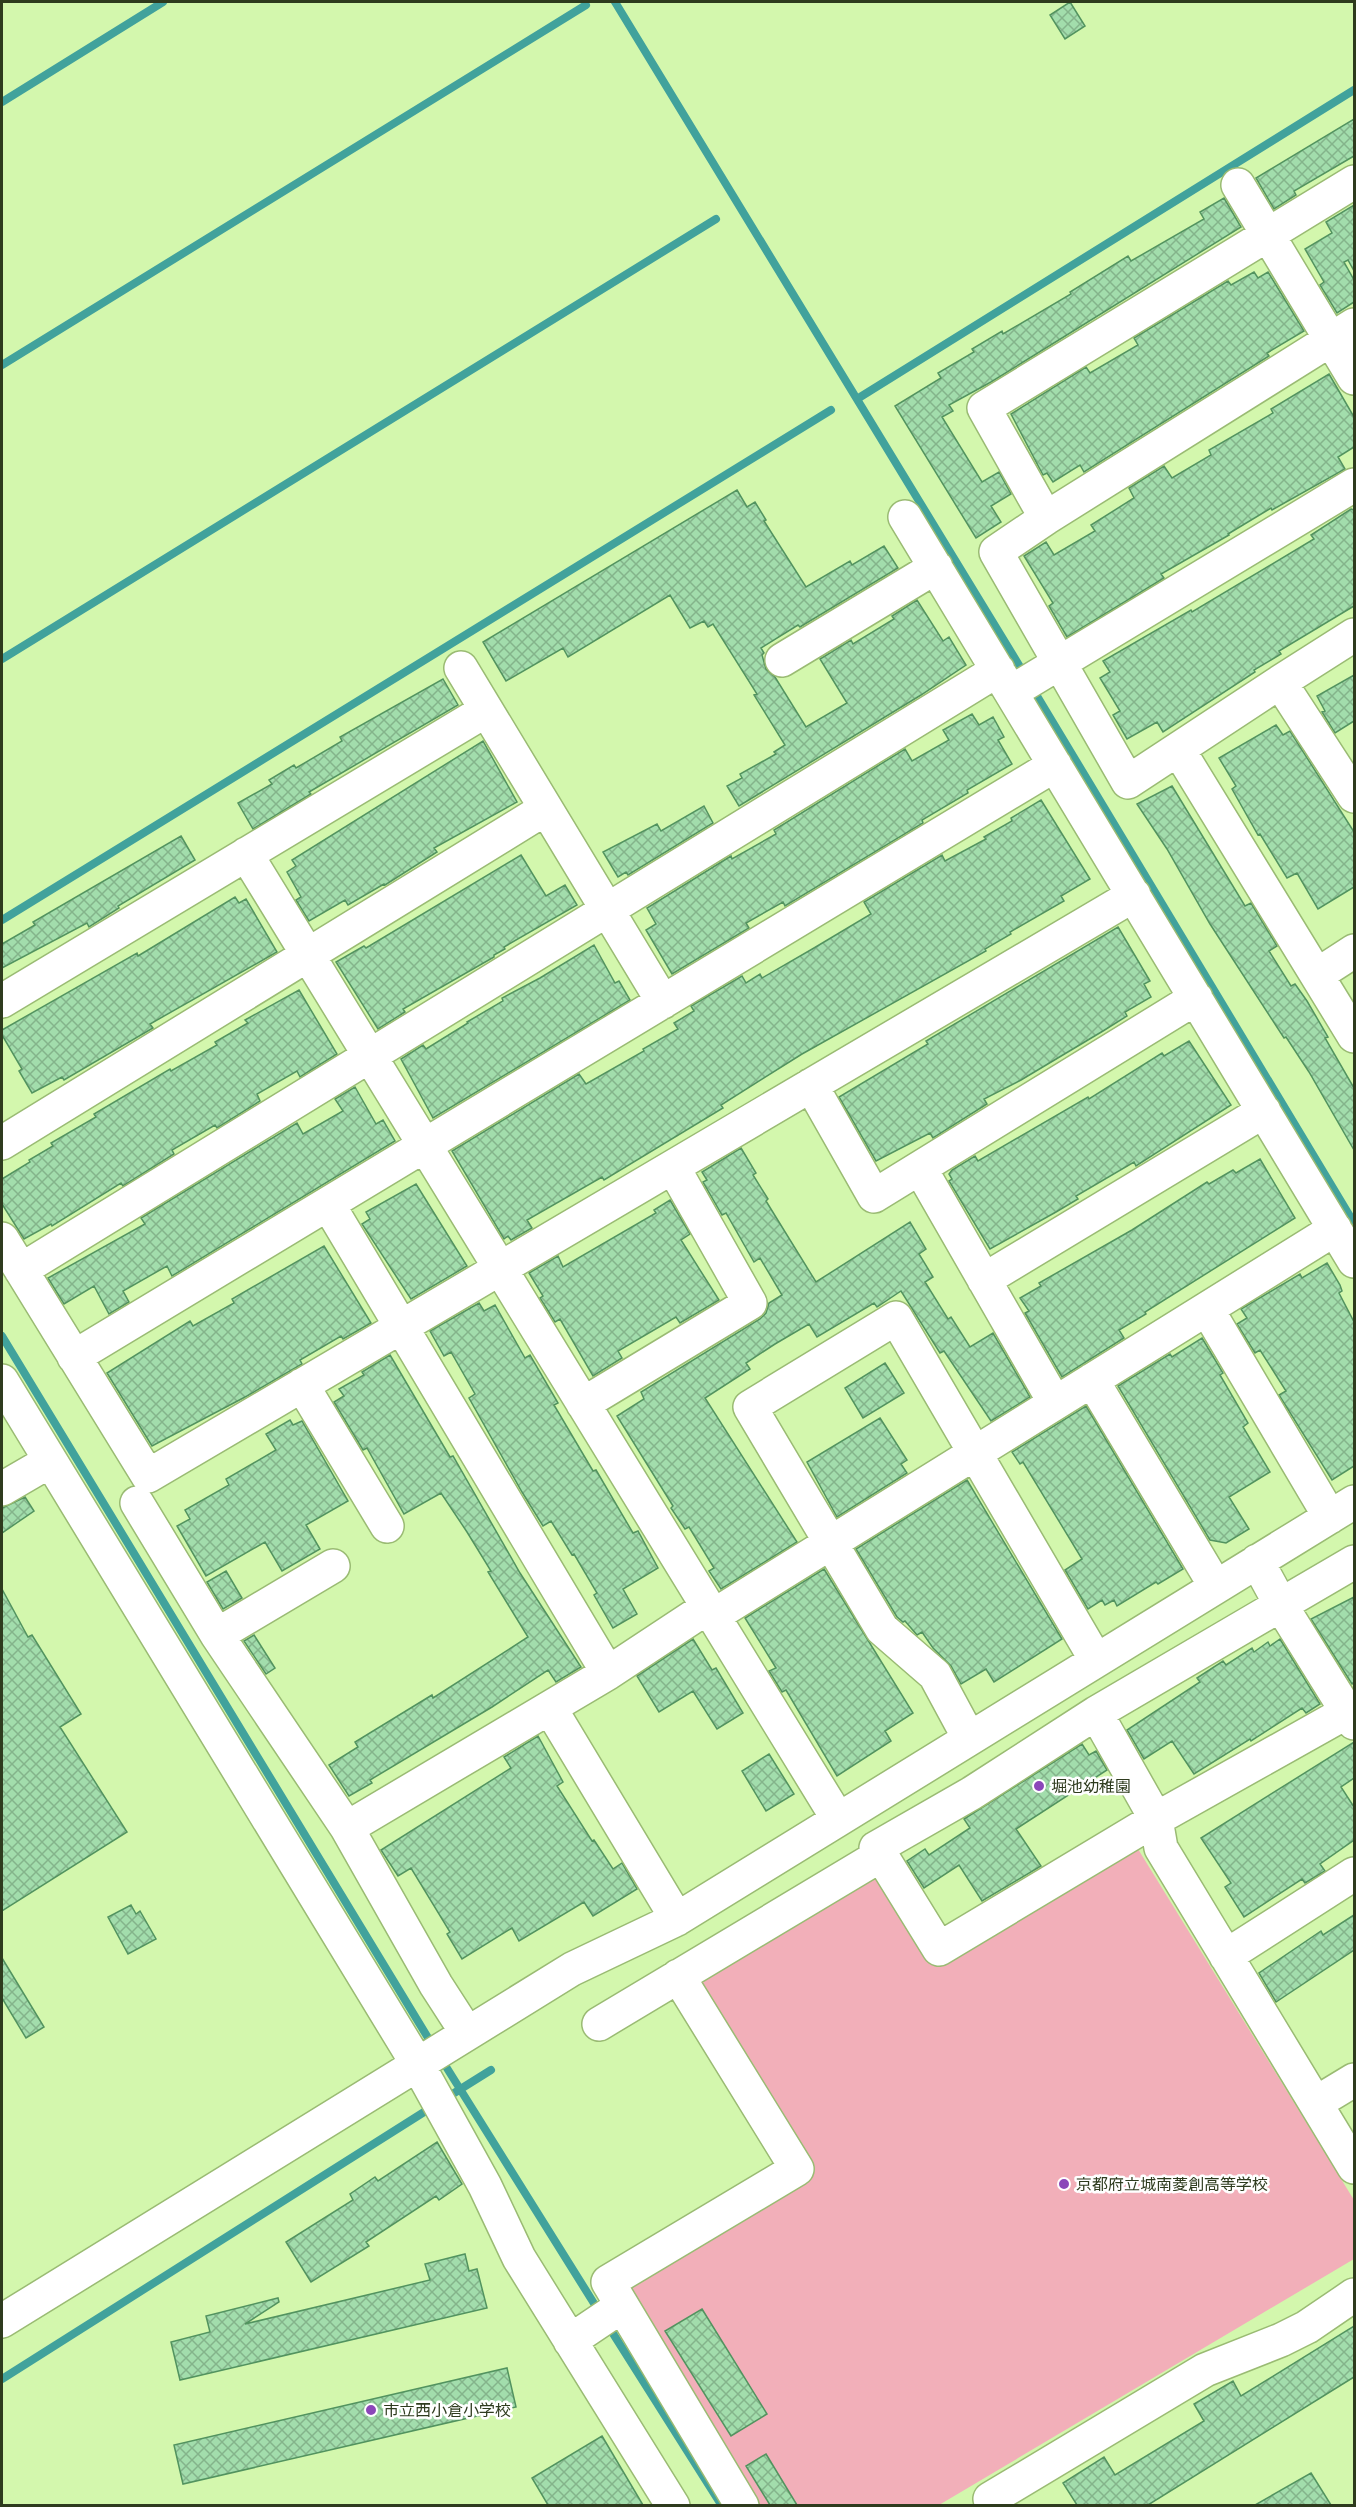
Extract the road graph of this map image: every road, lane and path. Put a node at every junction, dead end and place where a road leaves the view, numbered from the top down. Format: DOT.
graph roads {
  1 [pos="1354,182"];
  2 [pos="1238,185"];
  3 [pos="1268,235"];
  4 [pos="1343,332"];
  5 [pos="1354,378"];
  6 [pos="1354,485"];
  7 [pos="906,517"];
  8 [pos="1046,518"];
  9 [pos="936,567"];
  10 [pos="1354,635"];
  11 [pos="782,660"];
  12 [pos="1058,664"];
  13 [pos="461,668"];
  14 [pos="1004,681"];
  15 [pos="1280,682"];
  16 [pos="485,711"];
  17 [pos="1178,749"];
  18 [pos="1055,765"];
  19 [pos="1354,796"];
  20 [pos="546,809"];
  21 [pos="246,854"];
  22 [pos="1134,895"];
  23 [pos="607,910"];
  24 [pos="1354,951"];
  25 [pos="308,955"];
  26 [pos="1317,975"];
  27 [pos="1196,998"];
  28 [pos="2,1001"];
  29 [pos="663,1002"];
  30 [pos="1354,1036"];
  31 [pos="369,1056"];
  32 [pos="811,1085"];
  33 [pos="1264,1111"];
  34 [pos="2,1143"];
  35 [pos="425,1145"];
  36 [pos="673,1167"];
  37 [pos="920,1168"];
  38 [pos="328,1204"];
  39 [pos="1335,1229"];
  40 [pos="2,1239"];
  41 [pos="1354,1261"];
  42 [pos="500,1268"];
  43 [pos="21,1270"];
  44 [pos="984,1280"];
  45 [pos="1207,1309"];
  46 [pos="401,1327"];
  47 [pos="74,1357"];
  48 [pos="1092,1380"];
  49 [pos="2,1381"];
  50 [pos="302,1385"];
  51 [pos="1055,1403"];
  52 [pos="583,1404"];
  53 [pos="975,1453"];
  54 [pos="50,1461"];
  55 [pos="2,1489"];
  56 [pos="137,1503"];
  57 [pos="1342,1509"];
  58 [pos="387,1526"];
  59 [pos="829,1544"];
  60 [pos="1257,1562"];
  61 [pos="1354,1562"];
  62 [pos="333,1566"];
  63 [pos="1216,1587"];
  64 [pos="1282,1606"];
  65 [pos="711,1611"];
  66 [pos="211,1630"];
  67 [pos="170,1649"];
  68 [pos="1096,1660"];
  69 [pos="608,1673"];
  70 [pos="550,1708"];
  71 [pos="1096,1713"];
  72 [pos="1352,1715"];
  73 [pos="957,1745"];
  74 [pos="972,1793"];
  75 [pos="838,1819"];
  76 [pos="1156,1819"];
  77 [pos="347,1828"];
  78 [pos="881,1855"];
  79 [pos="1354,1874"];
  80 [pos="677,1919"];
  81 [pos="1226,1956"];
  82 [pos="678,1976"];
  83 [pos="599,2024"];
  84 [pos="460,2038"];
  85 [pos="423,2071"];
  86 [pos="1354,2080"];
  87 [pos="1316,2103"];
  88 [pos="1354,2167"];
  89 [pos="1354,2295"];
  90 [pos="2,2321"];
  91 [pos="596,2324"];
  92 [pos="673,2505"];
  93 [pos="742,2505"];
  94 [pos="994,2505"];
  1 -- 3 [label="street"];
  2 -- 3 [label="street"];
  3 -- 4 [label="street"];
  3 -- 8 [label="street"];
  4 -- 5 [label="street"];
  4 -- 8 [label="street"];
  6 -- 12 [label="street"];
  7 -- 9 [label="street"];
  8 -- 12 [label="street"];
  9 -- 11 [label="street"];
  9 -- 14 [label="street"];
  10 -- 15 [label="street"];
  12 -- 14 [label="street"];
  12 -- 17 [label="street"];
  13 -- 16 [label="street"];
  14 -- 18 [label="street"];
  14 -- 23 [label="street"];
  15 -- 17 [label="street"];
  15 -- 19 [label="street"];
  16 -- 20 [label="street"];
  16 -- 21 [label="street"];
  17 -- 26 [label="street"];
  18 -- 22 [label="street"];
  18 -- 29 [label="street"];
  20 -- 23 [label="street"];
  20 -- 25 [label="street"];
  21 -- 25 [label="street"];
  21 -- 28 [label="street"];
  22 -- 27 [label="street"];
  22 -- 32 [label="street"];
  23 -- 29 [label="street"];
  23 -- 31 [label="street"];
  24 -- 26 [label="street"];
  25 -- 31 [label="street"];
  25 -- 34 [label="street"];
  26 -- 30 [label="street"];
  27 -- 33 [label="street"];
  27 -- 37 [label="street"];
  29 -- 35 [label="street"];
  31 -- 35 [label="street"];
  31 -- 43 [label="street"];
  32 -- 36 [label="street"];
  32 -- 37 [label="street"];
  33 -- 39 [label="street"];
  33 -- 44 [label="street"];
  35 -- 38 [label="street"];
  35 -- 42 [label="street"];
  36 -- 42 [label="street"];
  36 -- 52 [label="street"];
  37 -- 44 [label="street"];
  38 -- 46 [label="street"];
  38 -- 47 [label="street"];
  39 -- 41 [label="street"];
  39 -- 45 [label="street"];
  40 -- 43 [label="street"];
  42 -- 46 [label="street"];
  42 -- 52 [label="street"];
  43 -- 47 [label="street"];
  44 -- 51 [label="street"];
  45 -- 48 [label="street"];
  45 -- 57 [label="street"];
  46 -- 50 [label="street"];
  46 -- 69 [label="street"];
  47 -- 50 [label="street"];
  48 -- 51 [label="street"];
  48 -- 63 [label="street"];
  49 -- 54 [label="street"];
  50 -- 58 [label="street"];
  51 -- 53 [label="street"];
  52 -- 65 [label="street"];
  53 -- 59 [label="street"];
  53 -- 59 [label="street"];
  53 -- 68 [label="street"];
  54 -- 55 [label="street"];
  54 -- 67 [label="street"];
  56 -- 66 [label="street"];
  57 -- 60 [label="street"];
  59 -- 65 [label="street"];
  59 -- 73 [label="street"];
  60 -- 63 [label="street"];
  60 -- 64 [label="street"];
  61 -- 64 [label="street"];
  62 -- 66 [label="street"];
  63 -- 68 [label="street"];
  64 -- 71 [label="street"];
  64 -- 72 [label="street"];
  65 -- 69 [label="street"];
  65 -- 75 [label="street"];
  66 -- 67 [label="street"];
  66 -- 77 [label="street"];
  67 -- 85 [label="street"];
  68 -- 73 [label="street"];
  69 -- 70 [label="street"];
  70 -- 77 [label="street"];
  70 -- 80 [label="street"];
  71 -- 74 [label="street"];
  71 -- 76 [label="street"];
  72 -- 76 [label="street"];
  73 -- 74 [label="street"];
  73 -- 75 [label="street"];
  74 -- 78 [label="street"];
  75 -- 80 [label="street"];
  76 -- 78 [label="street"];
  76 -- 81 [label="street"];
  77 -- 84 [label="street"];
  78 -- 82 [label="street"];
  79 -- 81 [label="street"];
  80 -- 84 [label="street"];
  81 -- 87 [label="street"];
  82 -- 83 [label="street"];
  82 -- 91 [label="street"];
  84 -- 85 [label="street"];
  85 -- 90 [label="street"];
  85 -- 91 [label="street"];
  86 -- 87 [label="street"];
  87 -- 88 [label="street"];
  89 -- 94 [label="street"];
  91 -- 92 [label="street"];
  91 -- 93 [label="street"];
}
